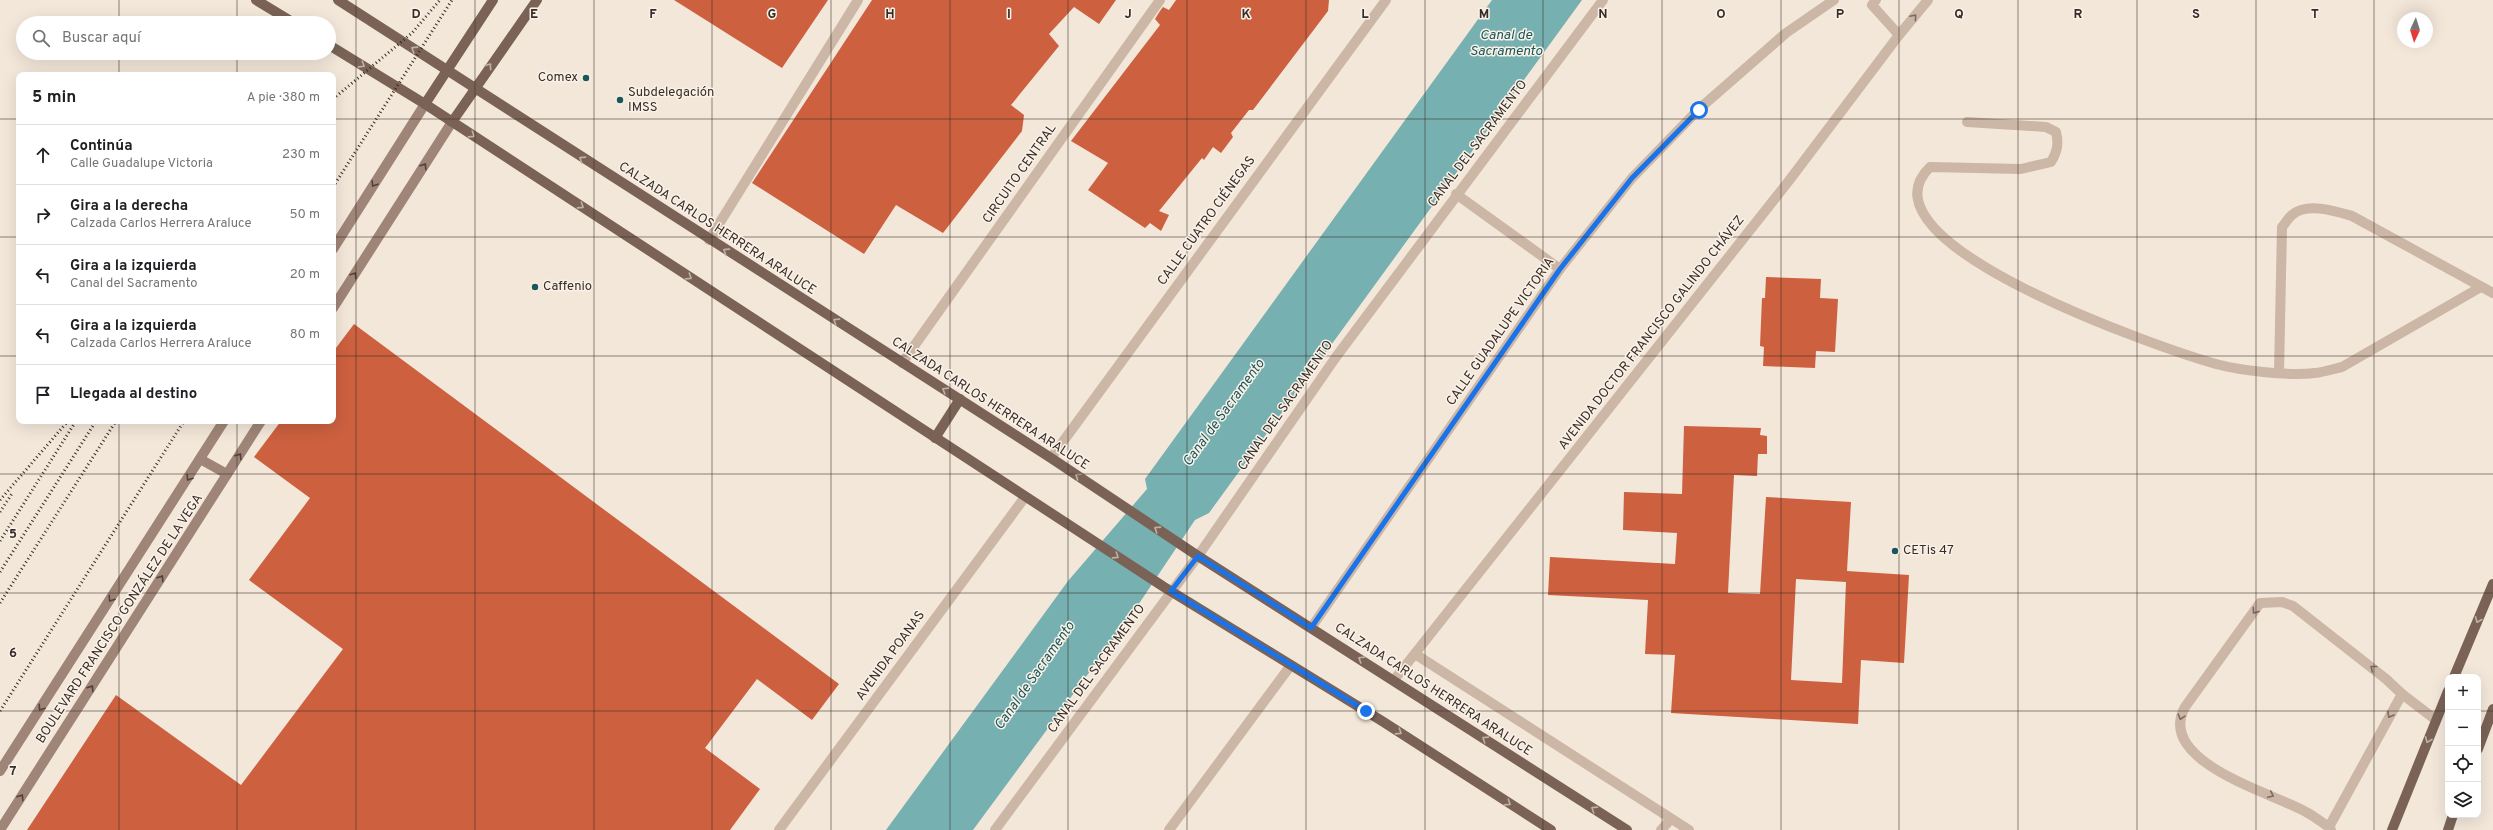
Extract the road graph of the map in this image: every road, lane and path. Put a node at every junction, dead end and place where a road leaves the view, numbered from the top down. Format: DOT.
graph roads {
  1 [pos="256,0"];
  2 [pos="338,0"];
  3 [pos="493,0"];
  4 [pos="537,0"];
  5 [pos="858,0"];
  6 [pos="1160,0"];
  7 [pos="1386,0"];
  8 [pos="1603,0"];
  9 [pos="1834,0"];
  10 [pos="1928,0"];
  11 [pos="1872,2"];
  12 [pos="282,16"];
  13 [pos="1899,35"];
  14 [pos="336,49"];
  15 [pos="447,70"];
  16 [pos="473,88"];
  17 [pos="425,104"];
  18 [pos="452,122"];
  19 [pos="1968,122"];
  20 [pos="1456,194"];
  21 [pos="709,240"];
  22 [pos="336,245"];
  23 [pos="1560,269"];
  24 [pos="2482,287"];
  25 [pos="2493,293"];
  26 [pos="336,303"];
  27 [pos="902,363"];
  28 [pos="2279,373"];
  29 [pos="960,399"];
  30 [pos="222,424"];
  31 [pos="259,424"];
  32 [pos="935,438"];
  33 [pos="1051,458"];
  34 [pos="200,459"];
  35 [pos="227,474"];
  36 [pos="1025,497"];
  37 [pos="1194,553"];
  38 [pos="2493,584"];
  39 [pos="1167,589"];
  40 [pos="1311,628"];
  41 [pos="1415,654"];
  42 [pos="1291,665"];
  43 [pos="2455,674"];
  44 [pos="1394,680"];
  45 [pos="2402,694"];
  46 [pos="2445,698"];
  47 [pos="2493,709"];
  48 [pos="2436,720"];
  49 [pos="2479,746"];
  50 [pos="0,771"];
  51 [pos="2452,818"];
  52 [pos="1672,819"];
  53 [pos="2330,829"];
  54 [pos="0,830"];
  55 [pos="779,830"];
  56 [pos="995,830"];
  57 [pos="1169,830"];
  58 [pos="1551,830"];
  59 [pos="1627,830"];
  60 [pos="1661,830"];
  61 [pos="1689,830"];
  62 [pos="2392,830"];
  63 [pos="2448,830"];
  1 -- 12 [label="main road"];
  15 -- 2 [label="main road, CALZADA CARLOS HERRERA ARALUCE, one-way"];
  3 -- 15 [label="main road"];
  16 -- 4 [label="main road, one-way"];
  5 -- 21 [label="street"];
  6 -- 27 [label="street, CIRCUITO CENTRAL"];
  7 -- 33 [label="street, CALLE CUATRO CIÉNEGAS"];
  8 -- 20 [label="street, CANAL DEL SACRAMENTO"];
  9 -- 23 [label="street, CALLE GUADALUPE VICTORIA"];
  13 -- 10 [label="street, AVENIDA DOCTOR FRANCISCO GALINDO CHÁVEZ, one-way"];
  11 -- 13 [label="street"];
  13 -- 41 [label="street, AVENIDA DOCTOR FRANCISCO GALINDO CHÁVEZ"];
  14 -- 17 [label="main road, one-way"];
  15 -- 16 [label="main road, CALZADA CARLOS HERRERA ARALUCE"];
  15 -- 17 [label="main road"];
  16 -- 18 [label="main road"];
  21 -- 16 [label="main road, CALZADA CARLOS HERRERA ARALUCE, one-way"];
  17 -- 18 [label="main road"];
  17 -- 22 [label="main road, one-way"];
  26 -- 18 [label="main road, one-way"];
  18 -- 32 [label="main road, one-way"];
  19 -- 28 [label="street"];
  20 -- 23 [label="street"];
  20 -- 37 [label="street, CANAL DEL SACRAMENTO"];
  27 -- 21 [label="main road, CALZADA CARLOS HERRERA ARALUCE, one-way"];
  23 -- 40 [label="street, CALLE GUADALUPE VICTORIA"];
  24 -- 25 [label="street"];
  24 -- 28 [label="street"];
  24 -- 28 [label="street"];
  29 -- 27 [label="main road, CALZADA CARLOS HERRERA ARALUCE, one-way"];
  29 -- 32 [label="main road"];
  29 -- 33 [label="main road, CALZADA CARLOS HERRERA ARALUCE"];
  30 -- 34 [label="main road, BOULEVARD FRANCISCO GONZÁLEZ DE LA VEGA"];
  35 -- 31 [label="main road, BOULEVARD FRANCISCO GONZÁLEZ DE LA VEGA, one-way"];
  32 -- 36 [label="main road"];
  37 -- 33 [label="main road, CALZADA CARLOS HERRERA ARALUCE, one-way"];
  34 -- 35 [label="main road"];
  34 -- 50 [label="main road, BOULEVARD FRANCISCO GONZÁLEZ DE LA VEGA, one-way"];
  54 -- 35 [label="main road, BOULEVARD FRANCISCO GONZÁLEZ DE LA VEGA, one-way"];
  36 -- 39 [label="main road, one-way"];
  36 -- 55 [label="street, AVENIDA POANAS"];
  37 -- 39 [label="street, CANAL DEL SACRAMENTO"];
  37 -- 40 [label="main road, CALZADA CARLOS HERRERA ARALUCE"];
  38 -- 43 [label="main road, one-way"];
  39 -- 42 [label="main road"];
  39 -- 56 [label="street, CANAL DEL SACRAMENTO"];
  44 -- 40 [label="main road, CALZADA CARLOS HERRERA ARALUCE, one-way"];
  41 -- 44 [label="street, AVENIDA DOCTOR FRANCISCO GALINDO CHÁVEZ"];
  41 -- 52 [label="street"];
  42 -- 57 [label="street"];
  42 -- 58 [label="main road, one-way"];
  59 -- 44 [label="main road, CALZADA CARLOS HERRERA ARALUCE, one-way"];
  45 -- 48 [label="street"];
  45 -- 53 [label="street, one-way"];
  45 -- 53 [label="street, one-way"];
  46 -- 48 [label="main road"];
  47 -- 49 [label="main road"];
  48 -- 62 [label="main road, one-way"];
  51 -- 63 [label="main road"];
  52 -- 60 [label="street"];
  52 -- 61 [label="street"];
}
